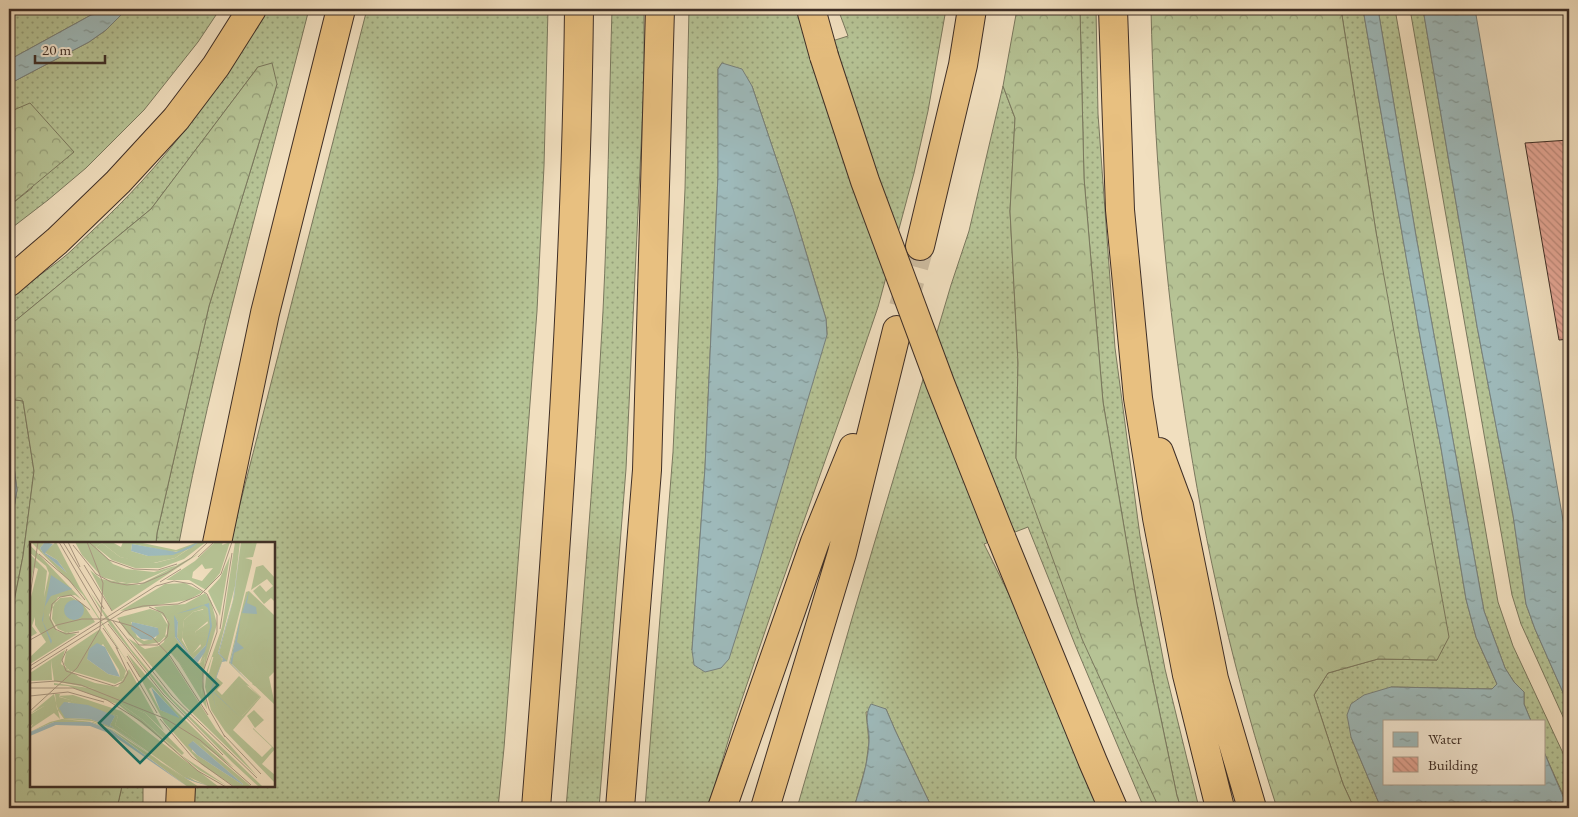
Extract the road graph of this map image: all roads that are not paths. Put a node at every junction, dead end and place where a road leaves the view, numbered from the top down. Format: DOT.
graph roads {
  1 [pos="252,9"];
  2 [pos="342,9"];
  3 [pos="579,9"];
  4 [pos="660,9"];
  5 [pos="811,9"];
  6 [pos="972,9"];
  7 [pos="1113,9"];
  8 [pos="920,246"];
  9 [pos="9,282"];
  10 [pos="897,330"];
  11 [pos="889,358"];
  12 [pos="1138,398"];
  13 [pos="217,542"];
  14 [pos="181,787"];
  15 [pos="180,808"];
  16 [pos="536,808"];
  17 [pos="620,808"];
  18 [pos="722,808"];
  19 [pos="765,808"];
  20 [pos="1113,808"];
  21 [pos="1220,808"];
  22 [pos="1252,808"];
  1 -- 9 [label="highway"];
  2 -- 13 [label="highway"];
  3 -- 16 [label="highway"];
  4 -- 17 [label="highway"];
  5 -- 20 [label="highway, bridge"];
  6 -- 8 [label="highway"];
  7 -- 12 [label="highway"];
  10 -- 11 [label="highway"];
  11 -- 18 [label="highway"];
  11 -- 19 [label="highway"];
  12 -- 21 [label="highway"];
  12 -- 22 [label="highway"];
  14 -- 15 [label="highway"];
}
